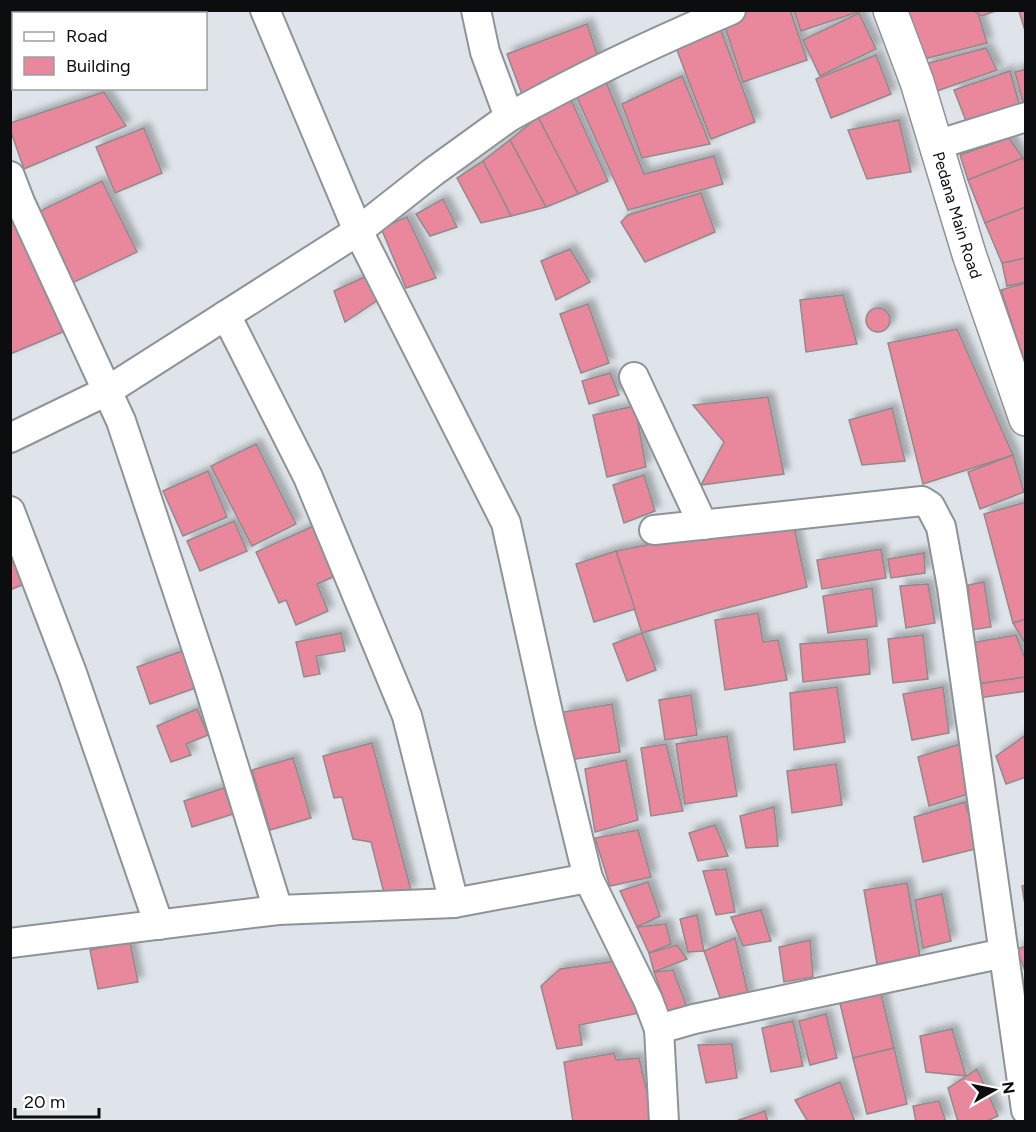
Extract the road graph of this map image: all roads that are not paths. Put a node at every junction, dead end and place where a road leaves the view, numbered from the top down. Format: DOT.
graph roads {
  1 [pos="265,10"];
  2 [pos="476,10"];
  3 [pos="731,10"];
  4 [pos="890,10"];
  5 [pos="509,117"];
  6 [pos="1026,117"];
  7 [pos="936,145"];
  8 [pos="14,194"];
  9 [pos="358,231"];
  10 [pos="226,315"];
  11 [pos="634,377"];
  12 [pos="107,391"];
  13 [pos="1026,419"];
  14 [pos="10,438"];
  15 [pos="10,511"];
  16 [pos="702,525"];
  17 [pos="654,530"];
  18 [pos="588,878"];
  19 [pos="454,903"];
  20 [pos="278,910"];
  21 [pos="159,925"];
  22 [pos="11,941"];
  23 [pos="1004,953"];
  24 [pos="659,1029"];
  25 [pos="1026,1110"];
  26 [pos="664,1122"];
  1 -- 9 [label="street"];
  2 -- 5 [label="street"];
  3 -- 5 [label="street"];
  4 -- 7 [label="main road, Pedana Main Road"];
  5 -- 9 [label="street"];
  6 -- 7 [label="street"];
  7 -- 13 [label="main road, Pedana Main Road"];
  8 -- 12 [label="street"];
  9 -- 10 [label="street"];
  9 -- 18 [label="street"];
  10 -- 12 [label="street"];
  10 -- 19 [label="street"];
  11 -- 16 [label="street"];
  12 -- 14 [label="street"];
  12 -- 20 [label="street"];
  15 -- 21 [label="street"];
  16 -- 17 [label="street"];
  16 -- 23 [label="street"];
  18 -- 19 [label="street"];
  18 -- 24 [label="street"];
  19 -- 20 [label="street"];
  20 -- 21 [label="street"];
  21 -- 22 [label="street"];
  23 -- 24 [label="street"];
  23 -- 25 [label="street"];
  24 -- 26 [label="street"];
}
